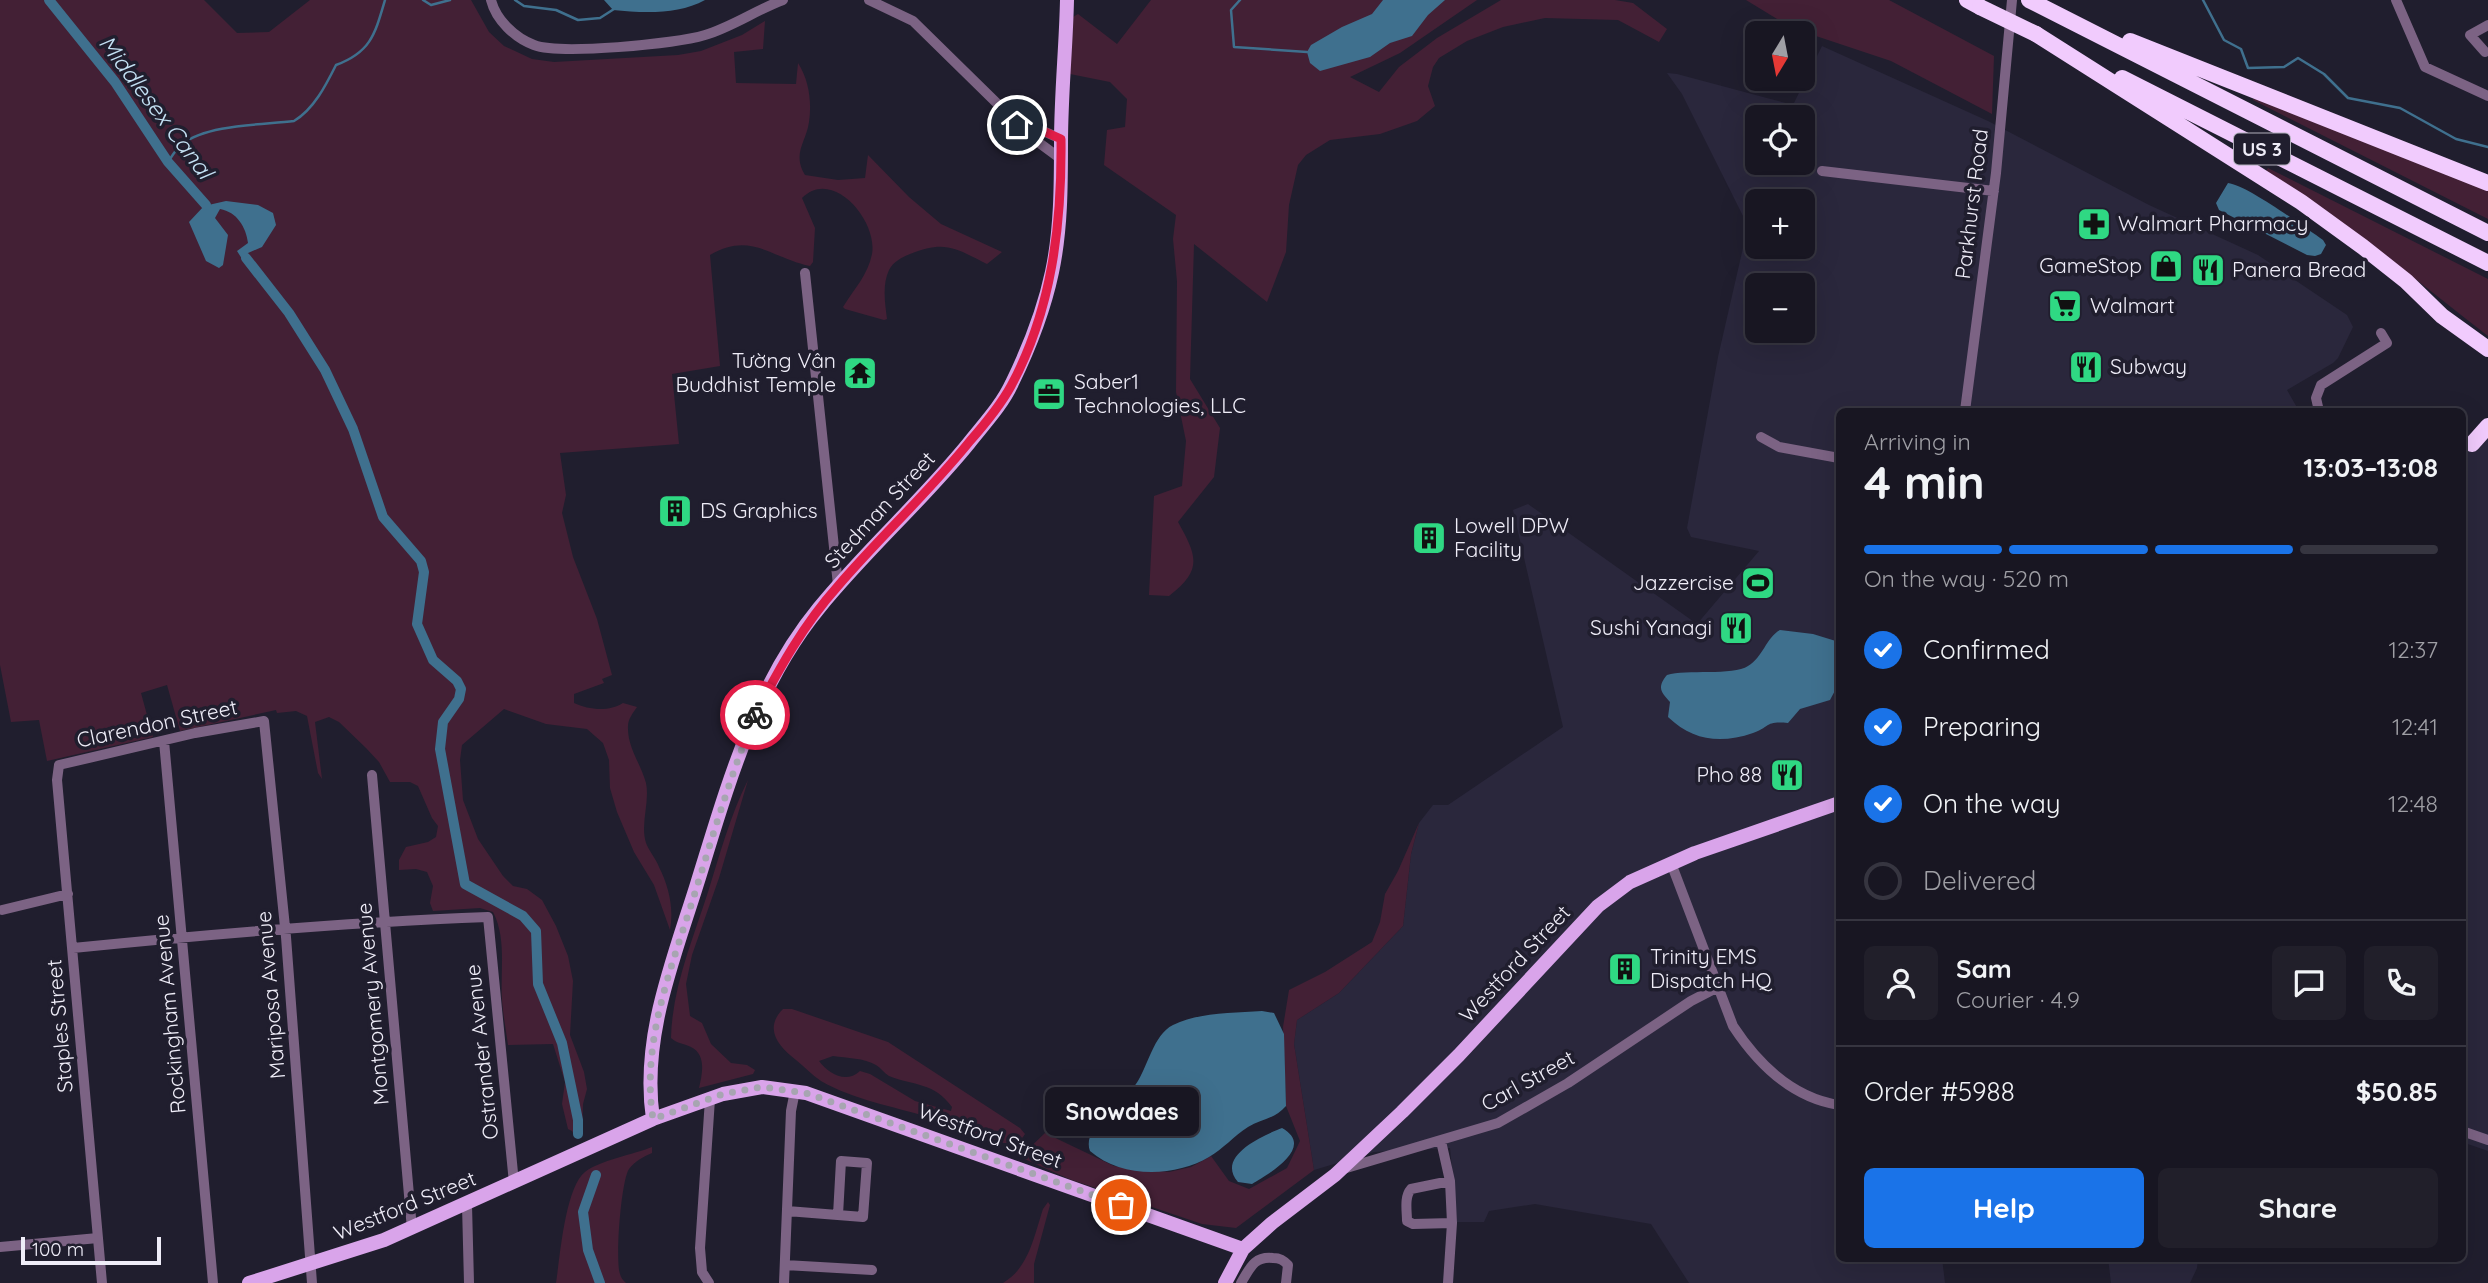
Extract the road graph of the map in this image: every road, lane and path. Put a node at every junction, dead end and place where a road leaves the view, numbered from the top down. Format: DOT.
graph roads {
  1 [pos="491,0"];
  2 [pos="783,0"];
  3 [pos="1068,0"];
  4 [pos="2012,0"];
  5 [pos="2396,0"];
  6 [pos="875,1"];
  7 [pos="1973,3"];
  8 [pos="2034,3"];
  9 [pos="2488,25"];
  10 [pos="2036,34"];
  11 [pos="2485,52"];
  12 [pos="2488,96"];
  13 [pos="1015,121"];
  14 [pos="1061,139"];
  15 [pos="1061,159"];
  16 [pos="1822,171"];
  17 [pos="2488,183"];
  18 [pos="1994,191"];
  19 [pos="2488,233"];
  20 [pos="2488,264"];
  21 [pos="805,273"];
  22 [pos="2458,328"];
  23 [pos="2381,333"];
  24 [pos="2488,349"];
  25 [pos="2488,362"];
  26 [pos="1965,408"];
  27 [pos="2318,408"];
  28 [pos="2488,428"];
  29 [pos="2488,437"];
  30 [pos="1761,438"];
  31 [pos="2467,447"];
  32 [pos="1836,457"];
  33 [pos="838,585"];
  34 [pos="264,721"];
  35 [pos="164,741"];
  36 [pos="59,765"];
  37 [pos="372,775"];
  38 [pos="1836,804"];
  39 [pos="1671,863"];
  40 [pos="68,894"];
  41 [pos="2,910"];
  42 [pos="385,920"];
  43 [pos="285,928"];
  44 [pos="182,937"];
  45 [pos="73,948"];
  46 [pos="1718,987"];
  47 [pos="795,1091"];
  48 [pos="710,1099"];
  49 [pos="1836,1104"];
  50 [pos="653,1119"];
  51 [pos="2466,1132"];
  52 [pos="2488,1140"];
  53 [pos="1441,1141"];
  54 [pos="1340,1170"];
  55 [pos="1450,1181"];
  56 [pos="514,1183"];
  57 [pos="467,1205"];
  58 [pos="787,1212"];
  59 [pos="838,1215"];
  60 [pos="1452,1223"];
  61 [pos="412,1229"];
  62 [pos="98,1238"];
  63 [pos="0,1247"];
  64 [pos="1243,1249"];
  65 [pos="309,1265"];
  66 [pos="785,1265"];
  67 [pos="872,1270"];
  68 [pos="102,1283"];
  69 [pos="213,1283"];
  70 [pos="249,1283"];
  71 [pos="312,1283"];
  72 [pos="470,1283"];
  73 [pos="709,1283"];
  74 [pos="784,1283"];
  75 [pos="1225,1283"];
  76 [pos="1241,1283"];
  77 [pos="1286,1283"];
  78 [pos="1448,1283"];
  1 -- 2 [label="street"];
  3 -- 14 [label="main road, Stedman Street"];
  4 -- 18 [label="street, Parkhurst Road"];
  5 -- 12 [label="street"];
  6 -- 13 [label="street"];
  7 -- 10 [label="highway, US 3, bridge"];
  8 -- 17 [label="highway"];
  8 -- 19 [label="highway, US 3"];
  9 -- 11 [label="street"];
  10 -- 20 [label="highway, US 3"];
  10 -- 22 [label="highway"];
  13 -- 14 [label="street"];
  13 -- 15 [label="street"];
  14 -- 15 [label="main road, Stedman Street"];
  15 -- 33 [label="main road, Stedman Street"];
  16 -- 18 [label="street"];
  18 -- 26 [label="street, Parkhurst Road"];
  21 -- 33 [label="street"];
  22 -- 24 [label="highway"];
  22 -- 25 [label="highway"];
  23 -- 27 [label="street"];
  28 -- 31 [label="highway"];
  29 -- 31 [label="main road"];
  30 -- 32 [label="street"];
  33 -- 50 [label="main road, Stedman Street"];
  34 -- 35 [label="street, Clarendon Street"];
  34 -- 43 [label="street, Mariposa Avenue"];
  35 -- 36 [label="street, Clarendon Street"];
  35 -- 44 [label="street, Rockingham Avenue"];
  36 -- 40 [label="street, Staples Street"];
  37 -- 42 [label="street, Montgomery Avenue"];
  38 -- 39 [label="main road, Westford Street"];
  39 -- 46 [label="street"];
  39 -- 54 [label="main road, Westford Street"];
  40 -- 41 [label="street"];
  40 -- 45 [label="street, Staples Street"];
  42 -- 43 [label="street"];
  42 -- 56 [label="street, Ostrander Avenue"];
  42 -- 61 [label="street, Montgomery Avenue"];
  43 -- 44 [label="street"];
  43 -- 65 [label="street, Mariposa Avenue"];
  44 -- 45 [label="street"];
  44 -- 69 [label="street, Rockingham Avenue"];
  45 -- 62 [label="street, Staples Street"];
  46 -- 49 [label="street"];
  46 -- 53 [label="street, Carl Street"];
  47 -- 48 [label="main road, Westford Street"];
  47 -- 58 [label="street"];
  47 -- 64 [label="main road, Westford Street"];
  48 -- 50 [label="main road, Westford Street"];
  48 -- 73 [label="street"];
  50 -- 56 [label="main road, Westford Street"];
  51 -- 52 [label="street"];
  53 -- 54 [label="street, Carl Street"];
  53 -- 55 [label="street"];
  54 -- 64 [label="main road, Westford Street"];
  55 -- 60 [label="street"];
  55 -- 60 [label="street"];
  56 -- 57 [label="main road, Westford Street"];
  57 -- 61 [label="main road, Westford Street"];
  57 -- 72 [label="street"];
  58 -- 59 [label="street"];
  58 -- 66 [label="street"];
  59 -- 59 [label="street"];
  60 -- 78 [label="street"];
  61 -- 65 [label="main road, Westford Street"];
  62 -- 63 [label="street"];
  62 -- 68 [label="street, Staples Street"];
  64 -- 75 [label="main road"];
  65 -- 70 [label="main road, Westford Street"];
  65 -- 71 [label="street, Mariposa Avenue"];
  66 -- 67 [label="street"];
  66 -- 74 [label="street"];
  76 -- 77 [label="street"];
}
